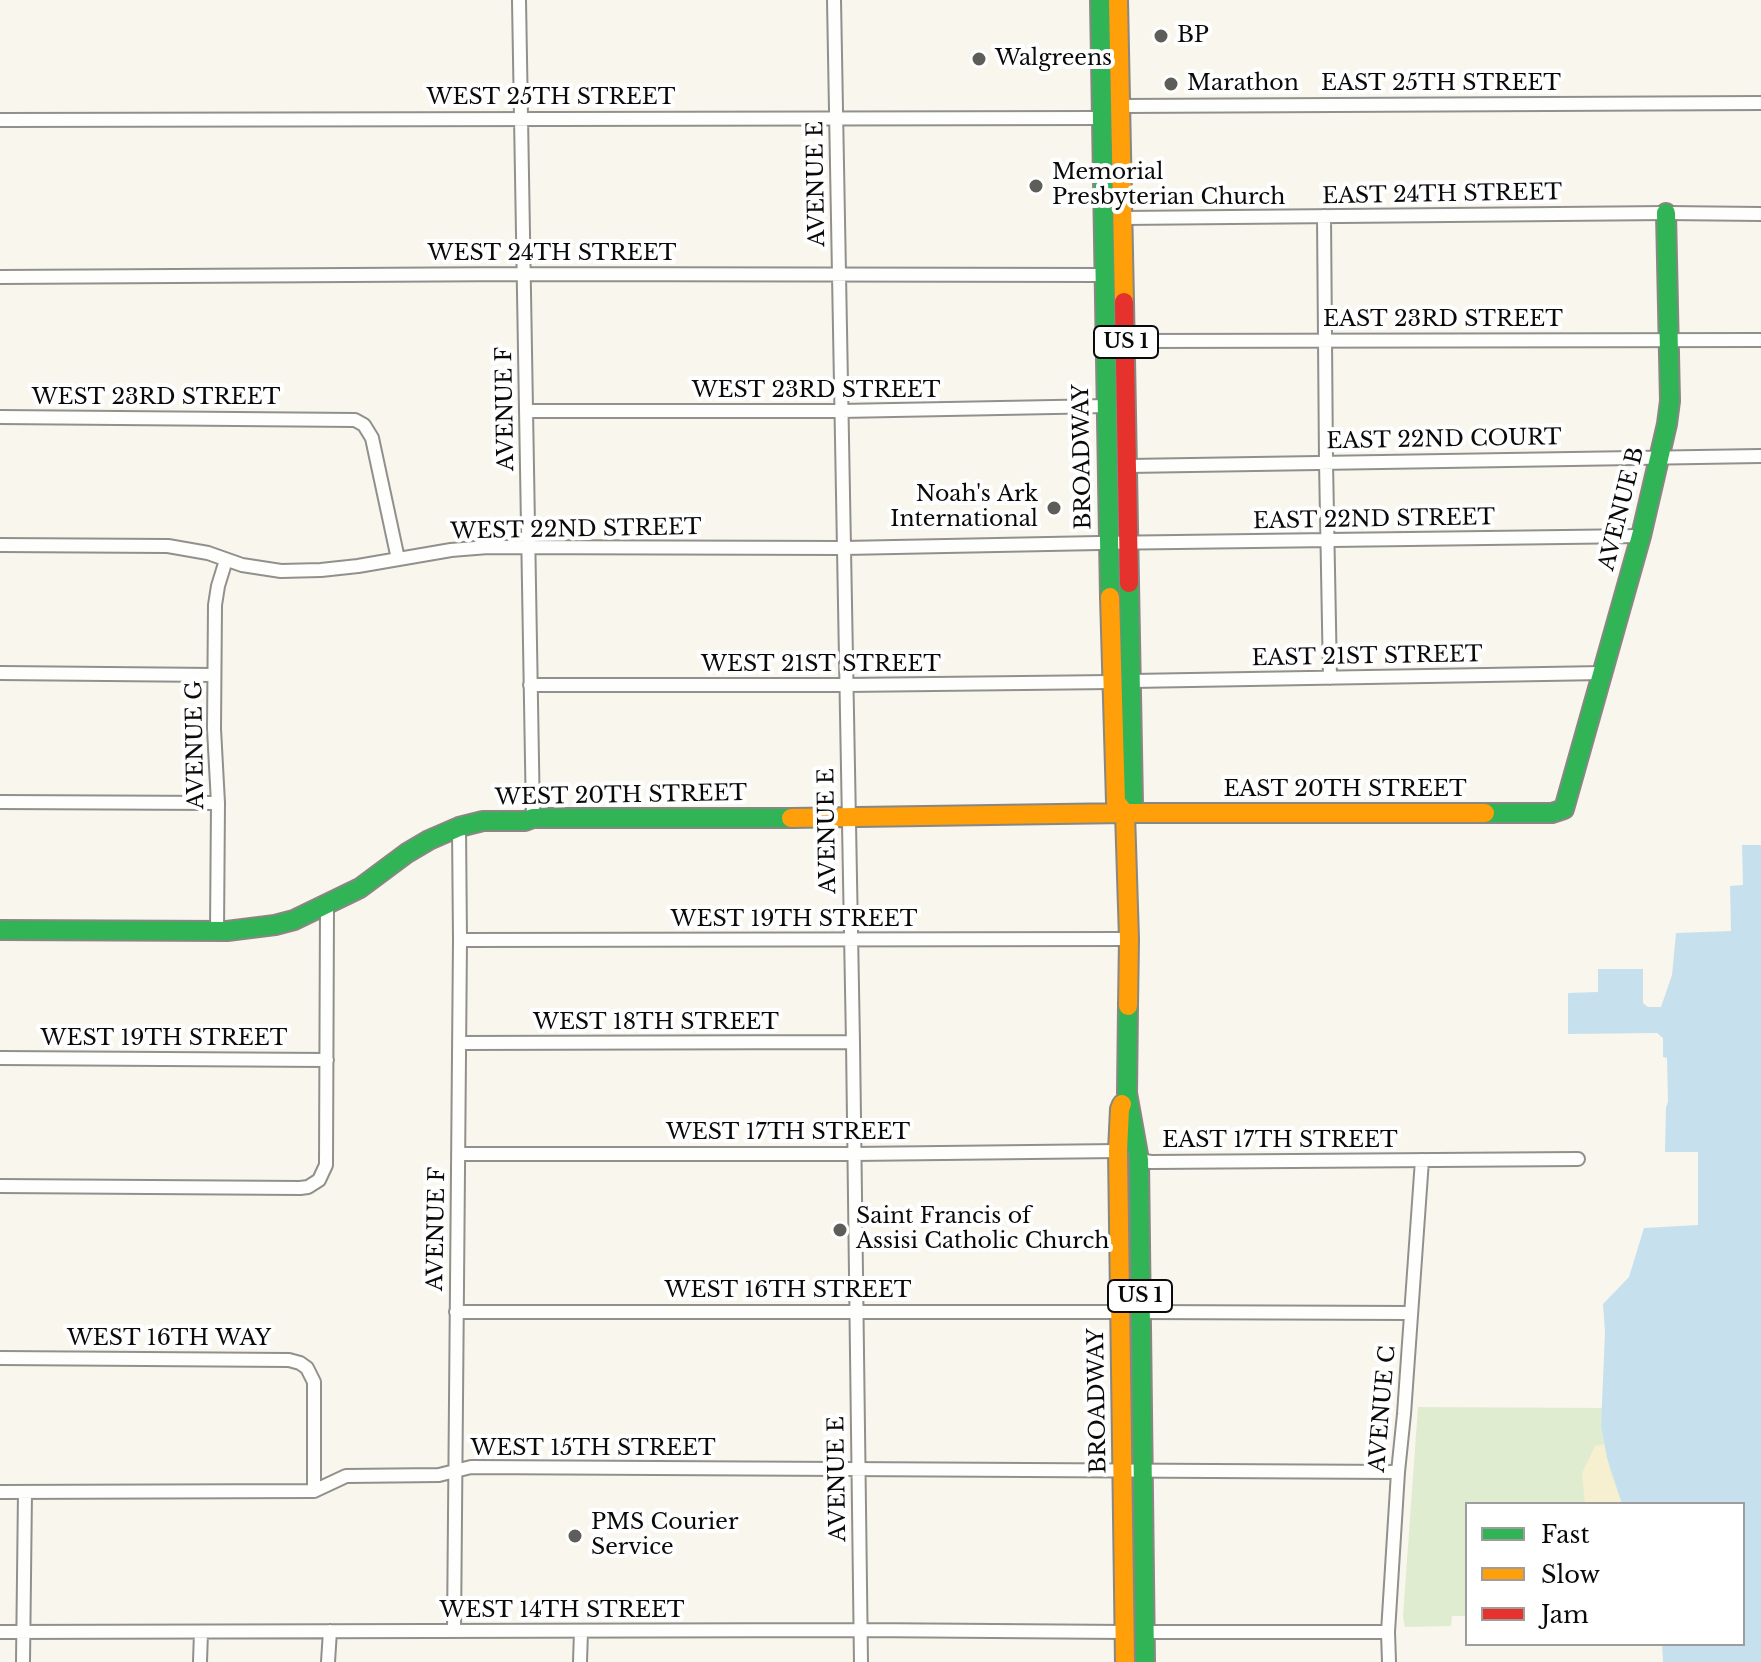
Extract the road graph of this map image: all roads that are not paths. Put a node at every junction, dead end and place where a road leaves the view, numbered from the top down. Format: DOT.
graph roads {
  1 [pos="519,0"];
  2 [pos="834,0"];
  3 [pos="1100,0"];
  4 [pos="1118,0"];
  5 [pos="1761,103"];
  6 [pos="1121,106"];
  7 [pos="520,118"];
  8 [pos="1102,118"];
  9 [pos="835,119"];
  10 [pos="0,120"];
  11 [pos="1666,213"];
  12 [pos="1761,214"];
  13 [pos="1324,216"];
  14 [pos="1123,218"];
  15 [pos="523,274"];
  16 [pos="839,274"];
  17 [pos="1105,275"];
  18 [pos="0,277"];
  19 [pos="1669,339"];
  20 [pos="1324,340"];
  21 [pos="1761,340"];
  22 [pos="1126,341"];
  23 [pos="1107,406"];
  24 [pos="526,411"];
  25 [pos="841,411"];
  26 [pos="0,417"];
  27 [pos="1761,456"];
  28 [pos="1660,458"];
  29 [pos="1326,462"];
  30 [pos="1128,466"];
  31 [pos="1641,536"];
  32 [pos="1327,540"];
  33 [pos="1108,543"];
  34 [pos="1129,543"];
  35 [pos="0,545"];
  36 [pos="528,547"];
  37 [pos="844,548"];
  38 [pos="398,559"];
  39 [pos="226,560"];
  40 [pos="0,673"];
  41 [pos="1603,673"];
  42 [pos="214,675"];
  43 [pos="1330,678"];
  44 [pos="1132,681"];
  45 [pos="1111,682"];
  46 [pos="530,685"];
  47 [pos="846,685"];
  48 [pos="0,802"];
  49 [pos="218,803"];
  50 [pos="1564,809"];
  51 [pos="1125,813"];
  52 [pos="533,818"];
  53 [pos="848,818"];
  54 [pos="459,827"];
  55 [pos="327,905"];
  56 [pos="0,930"];
  57 [pos="217,931"];
  58 [pos="1129,939"];
  59 [pos="460,940"];
  60 [pos="850,940"];
  61 [pos="853,1042"];
  62 [pos="459,1043"];
  63 [pos="0,1058"];
  64 [pos="327,1060"];
  65 [pos="1127,1093"];
  66 [pos="1118,1151"];
  67 [pos="458,1154"];
  68 [pos="854,1154"];
  69 [pos="1578,1159"];
  70 [pos="1139,1160"];
  71 [pos="1422,1160"];
  72 [pos="0,1186"];
  73 [pos="856,1311"];
  74 [pos="456,1312"];
  75 [pos="1120,1312"];
  76 [pos="1140,1312"];
  77 [pos="1411,1313"];
  78 [pos="0,1358"];
  79 [pos="858,1470"];
  80 [pos="456,1471"];
  81 [pos="1123,1471"];
  82 [pos="1143,1471"];
  83 [pos="1398,1472"];
  84 [pos="314,1491"];
  85 [pos="0,1492"];
  86 [pos="25,1492"];
  87 [pos="861,1630"];
  88 [pos="330,1631"];
  89 [pos="454,1631"];
  90 [pos="581,1631"];
  91 [pos="0,1632"];
  92 [pos="23,1632"];
  93 [pos="201,1632"];
  94 [pos="1125,1632"];
  95 [pos="1145,1632"];
  96 [pos="1388,1632"];
  97 [pos="23,1662"];
  98 [pos="200,1662"];
  99 [pos="328,1662"];
  100 [pos="580,1662"];
  101 [pos="861,1662"];
  102 [pos="1125,1662"];
  103 [pos="1145,1662"];
  104 [pos="1389,1662"];
  1 -- 7 [label="street, AVENUE F"];
  2 -- 9 [label="street, AVENUE E"];
  3 -- 8 [label="main road, BROADWAY / US 1"];
  4 -- 6 [label="main road, BROADWAY / US 1"];
  5 -- 6 [label="street, EAST 25TH STREET"];
  6 -- 14 [label="main road, BROADWAY / US 1"];
  7 -- 9 [label="street, WEST 25TH STREET"];
  7 -- 10 [label="street, WEST 25TH STREET"];
  7 -- 15 [label="street, AVENUE F"];
  8 -- 9 [label="street, WEST 25TH STREET"];
  8 -- 17 [label="main road, BROADWAY / US 1"];
  9 -- 16 [label="street, AVENUE E"];
  11 -- 12 [label="street, EAST 24TH STREET"];
  11 -- 13 [label="street, EAST 24TH STREET"];
  11 -- 19 [label="main road, AVENUE B"];
  13 -- 14 [label="street, EAST 24TH STREET"];
  13 -- 20 [label="street"];
  14 -- 22 [label="main road, BROADWAY / US 1"];
  15 -- 16 [label="street, WEST 24TH STREET"];
  15 -- 18 [label="street, WEST 24TH STREET"];
  15 -- 24 [label="street, AVENUE F"];
  16 -- 17 [label="street, WEST 24TH STREET"];
  16 -- 25 [label="street, AVENUE E"];
  17 -- 23 [label="main road, BROADWAY / US 1"];
  19 -- 20 [label="street, EAST 23RD STREET"];
  19 -- 21 [label="street, EAST 23RD STREET"];
  19 -- 28 [label="main road, AVENUE B"];
  20 -- 22 [label="street, EAST 23RD STREET"];
  20 -- 29 [label="street"];
  22 -- 30 [label="main road, BROADWAY / US 1"];
  23 -- 25 [label="street, WEST 23RD STREET"];
  23 -- 33 [label="main road, BROADWAY / US 1"];
  24 -- 25 [label="street, WEST 23RD STREET"];
  24 -- 36 [label="street, AVENUE F"];
  25 -- 37 [label="street, AVENUE E"];
  26 -- 38 [label="street, WEST 23RD STREET"];
  27 -- 28 [label="street, EAST 22ND COURT"];
  28 -- 29 [label="street, EAST 22ND COURT"];
  28 -- 31 [label="main road, AVENUE B"];
  29 -- 30 [label="street, EAST 22ND COURT"];
  29 -- 32 [label="street"];
  30 -- 34 [label="main road, BROADWAY / US 1"];
  31 -- 32 [label="street, EAST 22ND STREET"];
  31 -- 41 [label="main road, AVENUE B"];
  32 -- 34 [label="street, EAST 22ND STREET"];
  32 -- 43 [label="street"];
  33 -- 34 [label="street, EAST 22ND STREET"];
  33 -- 37 [label="street, WEST 22ND STREET"];
  33 -- 45 [label="main road, BROADWAY / US 1"];
  34 -- 44 [label="main road, BROADWAY / US 1"];
  35 -- 39 [label="street, WEST 22ND STREET"];
  36 -- 37 [label="street, WEST 22ND STREET"];
  36 -- 38 [label="street, WEST 22ND STREET"];
  36 -- 46 [label="street, AVENUE F"];
  37 -- 47 [label="street, AVENUE E"];
  38 -- 39 [label="street, WEST 22ND STREET"];
  39 -- 42 [label="street, AVENUE G"];
  40 -- 42 [label="street"];
  41 -- 43 [label="street, EAST 21ST STREET"];
  41 -- 50 [label="main road, AVENUE B"];
  42 -- 49 [label="street, AVENUE G"];
  43 -- 44 [label="street, EAST 21ST STREET"];
  44 -- 51 [label="main road, BROADWAY / US 1"];
  45 -- 47 [label="street, WEST 21ST STREET"];
  45 -- 51 [label="main road, BROADWAY / US 1"];
  46 -- 47 [label="street, WEST 21ST STREET"];
  46 -- 52 [label="street, AVENUE F"];
  47 -- 53 [label="street, AVENUE E"];
  48 -- 49 [label="street"];
  49 -- 57 [label="street, AVENUE G"];
  50 -- 51 [label="main road, EAST 20TH STREET"];
  51 -- 53 [label="main road, WEST 20TH STREET"];
  51 -- 58 [label="main road, BROADWAY / US 1"];
  52 -- 53 [label="main road, WEST 20TH STREET"];
  52 -- 54 [label="main road, WEST 20TH STREET"];
  53 -- 60 [label="street, AVENUE E"];
  54 -- 55 [label="main road, WEST 20TH STREET"];
  54 -- 59 [label="street, AVENUE F"];
  55 -- 57 [label="main road, WEST 20TH STREET"];
  55 -- 64 [label="street"];
  56 -- 57 [label="main road, WEST 20TH STREET"];
  58 -- 60 [label="street, WEST 19TH STREET"];
  58 -- 65 [label="main road, BROADWAY / US 1"];
  59 -- 60 [label="street, WEST 19TH STREET"];
  59 -- 62 [label="street, AVENUE F"];
  60 -- 61 [label="street, AVENUE E"];
  61 -- 62 [label="street, WEST 18TH STREET"];
  61 -- 68 [label="street, AVENUE E"];
  62 -- 67 [label="street, AVENUE F"];
  63 -- 64 [label="street, WEST 19TH STREET"];
  64 -- 72 [label="street"];
  65 -- 66 [label="main road, BROADWAY / US 1"];
  65 -- 70 [label="main road, BROADWAY / US 1"];
  66 -- 68 [label="street, WEST 17TH STREET"];
  66 -- 75 [label="main road, BROADWAY / US 1"];
  67 -- 68 [label="street, WEST 17TH STREET"];
  67 -- 74 [label="street, AVENUE F"];
  68 -- 73 [label="street, AVENUE E"];
  69 -- 71 [label="street, EAST 17TH STREET"];
  70 -- 71 [label="street, EAST 17TH STREET"];
  70 -- 76 [label="main road, BROADWAY / US 1"];
  71 -- 77 [label="street, AVENUE C"];
  73 -- 74 [label="street, WEST 16TH STREET"];
  73 -- 75 [label="street, WEST 16TH STREET"];
  73 -- 79 [label="street, AVENUE E"];
  74 -- 80 [label="street, AVENUE F"];
  75 -- 81 [label="main road, BROADWAY / US 1"];
  76 -- 77 [label="street"];
  76 -- 82 [label="main road, BROADWAY / US 1"];
  77 -- 83 [label="street, AVENUE C"];
  78 -- 84 [label="street, WEST 16TH WAY"];
  79 -- 80 [label="street, WEST 15TH STREET"];
  79 -- 81 [label="street, WEST 15TH STREET"];
  79 -- 87 [label="street, AVENUE E"];
  80 -- 84 [label="street, WEST 15TH STREET"];
  80 -- 89 [label="street, AVENUE F"];
  81 -- 82 [label="street, WEST 15TH STREET"];
  81 -- 94 [label="main road, BROADWAY / US 1"];
  82 -- 83 [label="street, WEST 15TH STREET"];
  82 -- 95 [label="main road, BROADWAY / US 1"];
  83 -- 96 [label="street, AVENUE C"];
  84 -- 86 [label="street, WEST 15TH STREET"];
  85 -- 86 [label="street, WEST 15TH STREET"];
  86 -- 92 [label="street"];
  87 -- 90 [label="street, WEST 14TH STREET"];
  87 -- 94 [label="street, WEST 14TH STREET"];
  87 -- 101 [label="street, AVENUE E"];
  88 -- 89 [label="street, WEST 14TH STREET"];
  88 -- 93 [label="street, WEST 14TH STREET"];
  88 -- 99 [label="street"];
  89 -- 90 [label="street, WEST 14TH STREET"];
  90 -- 100 [label="street"];
  91 -- 92 [label="street, WEST 14TH STREET"];
  92 -- 93 [label="street, WEST 14TH STREET"];
  92 -- 97 [label="street"];
  93 -- 98 [label="street"];
  94 -- 102 [label="main road, BROADWAY / US 1"];
  95 -- 96 [label="street"];
  95 -- 103 [label="main road, BROADWAY / US 1"];
  96 -- 104 [label="street, AVENUE C"];
}
